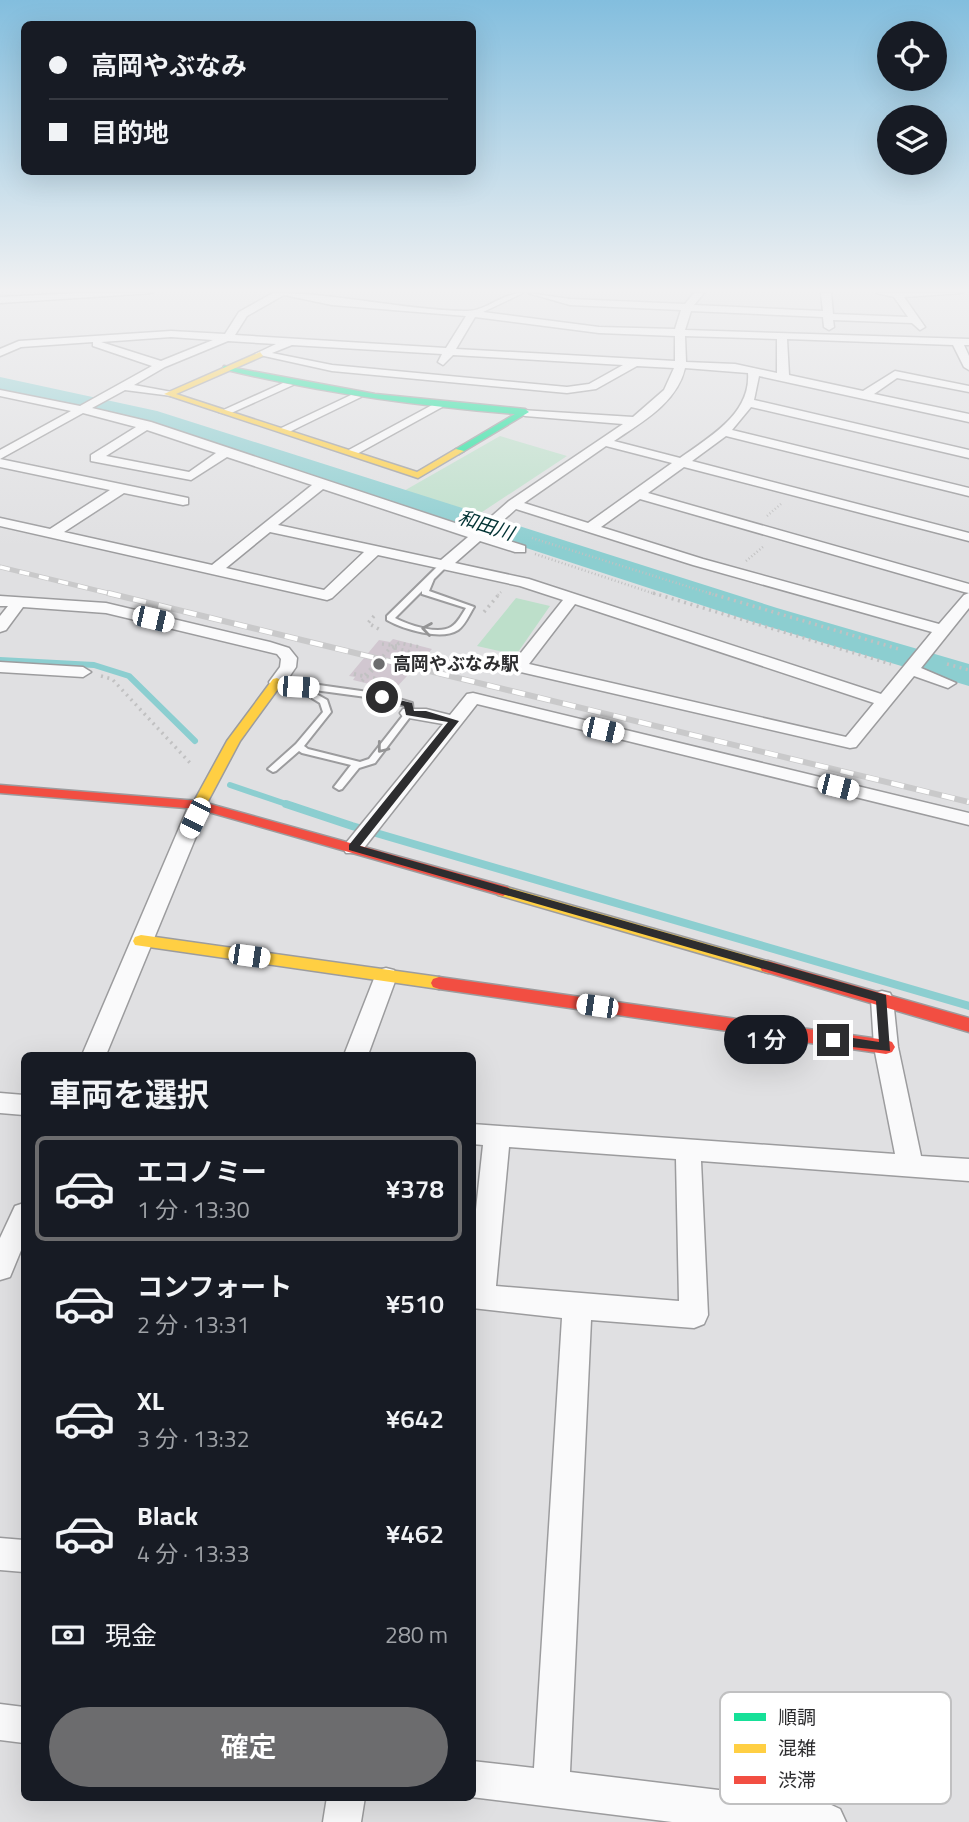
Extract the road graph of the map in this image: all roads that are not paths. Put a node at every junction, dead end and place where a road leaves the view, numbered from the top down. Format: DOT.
graph roads {
  1 [pos="137,378"];
  2 [pos="204,378"];
  3 [pos="262,378"];
  4 [pos="453,378"];
  5 [pos="608,378"];
  6 [pos="677,378"];
  7 [pos="753,378"];
  8 [pos="787,378"];
  9 [pos="889,378"];
  10 [pos="915,378"];
  11 [pos="287,385"];
  12 [pos="122,386"];
  13 [pos="969,389"];
  14 [pos="0,393"];
  15 [pos="168,394"];
  16 [pos="864,396"];
  17 [pos="355,397"];
  18 [pos="746,402"];
  19 [pos="89,404"];
  20 [pos="438,406"];
  21 [pos="225,412"];
  22 [pos="525,412"];
  23 [pos="969,418"];
  24 [pos="636,421"];
  25 [pos="147,425"];
  26 [pos="283,430"];
  27 [pos="724,432"];
  28 [pos="0,438"];
  29 [pos="21,442"];
  30 [pos="605,442"];
  31 [pos="225,452"];
  32 [pos="351,452"];
  33 [pos="969,454"];
  34 [pos="0,455"];
  35 [pos="684,462"];
  36 [pos="0,463"];
  37 [pos="321,484"];
  38 [pos="122,488"];
  39 [pos="969,492"];
  40 [pos="638,494"];
  41 [pos="183,501"];
  42 [pos="514,503"];
  43 [pos="0,522"];
  44 [pos="266,527"];
  45 [pos="590,528"];
  46 [pos="481,530"];
  47 [pos="52,534"];
  48 [pos="969,537"];
  49 [pos="520,549"];
  50 [pos="374,551"];
  51 [pos="443,566"];
  52 [pos="213,571"];
  53 [pos="431,578"];
  54 [pos="969,589"];
  55 [pos="572,598"];
  56 [pos="969,598"];
  57 [pos="0,601"];
  58 [pos="19,602"];
  59 [pos="0,627"];
  60 [pos="942,630"];
  61 [pos="913,665"];
  62 [pos="0,667"];
  63 [pos="83,671"];
  64 [pos="277,682"];
  65 [pos="948,683"];
  66 [pos="298,687"];
  67 [pos="883,700"];
  68 [pos="409,713"];
  69 [pos="454,721"];
  70 [pos="299,746"];
  71 [pos="357,764"];
  72 [pos="272,769"];
  73 [pos="339,787"];
  74 [pos="0,789"];
  75 [pos="199,805"];
  76 [pos="969,819"];
  77 [pos="356,843"];
  78 [pos="141,941"];
  79 [pos="386,976"];
  80 [pos="881,999"];
  81 [pos="969,1025"];
  82 [pos="886,1047"];
  83 [pos="95,1052"];
  84 [pos="357,1052"];
  85 [pos="0,1103"];
  86 [pos="21,1105"];
  87 [pos="485,1135"];
  88 [pos="688,1148"];
  89 [pos="910,1165"];
  90 [pos="969,1170"];
  91 [pos="21,1221"];
  92 [pos="0,1268"];
  93 [pos="576,1306"];
  94 [pos="0,1554"];
  95 [pos="21,1556"];
  96 [pos="0,1722"];
  97 [pos="21,1725"];
  98 [pos="476,1779"];
  99 [pos="551,1787"];
  100 [pos="345,1801"];
  101 [pos="342,1822"];
  102 [pos="827,1822"];
  1 -- 12 [label="street"];
  2 -- 15 [label="street"];
  3 -- 11 [label="street"];
  4 -- 5 [label="street"];
  6 -- 24 [label="street"];
  7 -- 18 [label="street"];
  8 -- 16 [label="street"];
  9 -- 16 [label="street"];
  10 -- 13 [label="street"];
  11 -- 17 [label="street"];
  11 -- 21 [label="street"];
  12 -- 15 [label="street"];
  12 -- 19 [label="street"];
  14 -- 19 [label="street"];
  15 -- 21 [label="street"];
  16 -- 23 [label="street"];
  17 -- 20 [label="street"];
  17 -- 26 [label="street"];
  18 -- 27 [label="street"];
  18 -- 33 [label="street"];
  19 -- 25 [label="street"];
  19 -- 29 [label="street"];
  20 -- 22 [label="street"];
  20 -- 32 [label="street"];
  21 -- 26 [label="street"];
  22 -- 24 [label="street"];
  22 -- 32 [label="street"];
  24 -- 30 [label="street"];
  25 -- 31 [label="street"];
  25 -- 31 [label="street"];
  26 -- 32 [label="street"];
  27 -- 35 [label="street"];
  27 -- 39 [label="street"];
  28 -- 29 [label="street"];
  29 -- 34 [label="street"];
  30 -- 35 [label="street"];
  30 -- 42 [label="street"];
  31 -- 37 [label="street"];
  35 -- 40 [label="street"];
  35 -- 48 [label="street"];
  36 -- 38 [label="street"];
  37 -- 44 [label="street"];
  37 -- 46 [label="street"];
  38 -- 41 [label="street"];
  38 -- 47 [label="street"];
  40 -- 45 [label="street"];
  40 -- 54 [label="street"];
  42 -- 45 [label="street"];
  42 -- 46 [label="street"];
  43 -- 47 [label="street"];
  44 -- 50 [label="street"];
  44 -- 52 [label="street"];
  45 -- 60 [label="street"];
  46 -- 49 [label="street"];
  46 -- 51 [label="street"];
  47 -- 52 [label="street"];
  50 -- 51 [label="street"];
  50 -- 52 [label="street"];
  51 -- 53 [label="lane"];
  51 -- 55 [label="street"];
  53 -- 53 [label="lane, one-way"];
  55 -- 67 [label="street"];
  55 -- 67 [label="street"];
  56 -- 60 [label="street"];
  57 -- 58 [label="street"];
  58 -- 59 [label="street"];
  58 -- 64 [label="street"];
  60 -- 61 [label="street"];
  61 -- 65 [label="street"];
  61 -- 67 [label="street"];
  62 -- 63 [label="street"];
  64 -- 66 [label="lane"];
  64 -- 75 [label="street"];
  66 -- 68 [label="lane"];
  66 -- 70 [label="lane"];
  68 -- 69 [label="street"];
  68 -- 71 [label="lane, one-way"];
  69 -- 76 [label="street"];
  69 -- 77 [label="street"];
  70 -- 71 [label="lane"];
  70 -- 72 [label="lane"];
  71 -- 73 [label="lane"];
  74 -- 75 [label="street"];
  75 -- 77 [label="street"];
  75 -- 78 [label="street"];
  77 -- 80 [label="street"];
  78 -- 79 [label="street"];
  78 -- 83 [label="street"];
  79 -- 82 [label="street"];
  79 -- 84 [label="street"];
  80 -- 81 [label="street"];
  80 -- 82 [label="street"];
  82 -- 89 [label="street"];
  85 -- 86 [label="street"];
  87 -- 88 [label="street"];
  87 -- 93 [label="street"];
  88 -- 89 [label="street"];
  88 -- 93 [label="street"];
  89 -- 90 [label="street"];
  91 -- 92 [label="street"];
  93 -- 99 [label="street"];
  94 -- 95 [label="street"];
  96 -- 97 [label="street"];
  98 -- 99 [label="street"];
  99 -- 102 [label="street"];
  100 -- 101 [label="street"];
}
